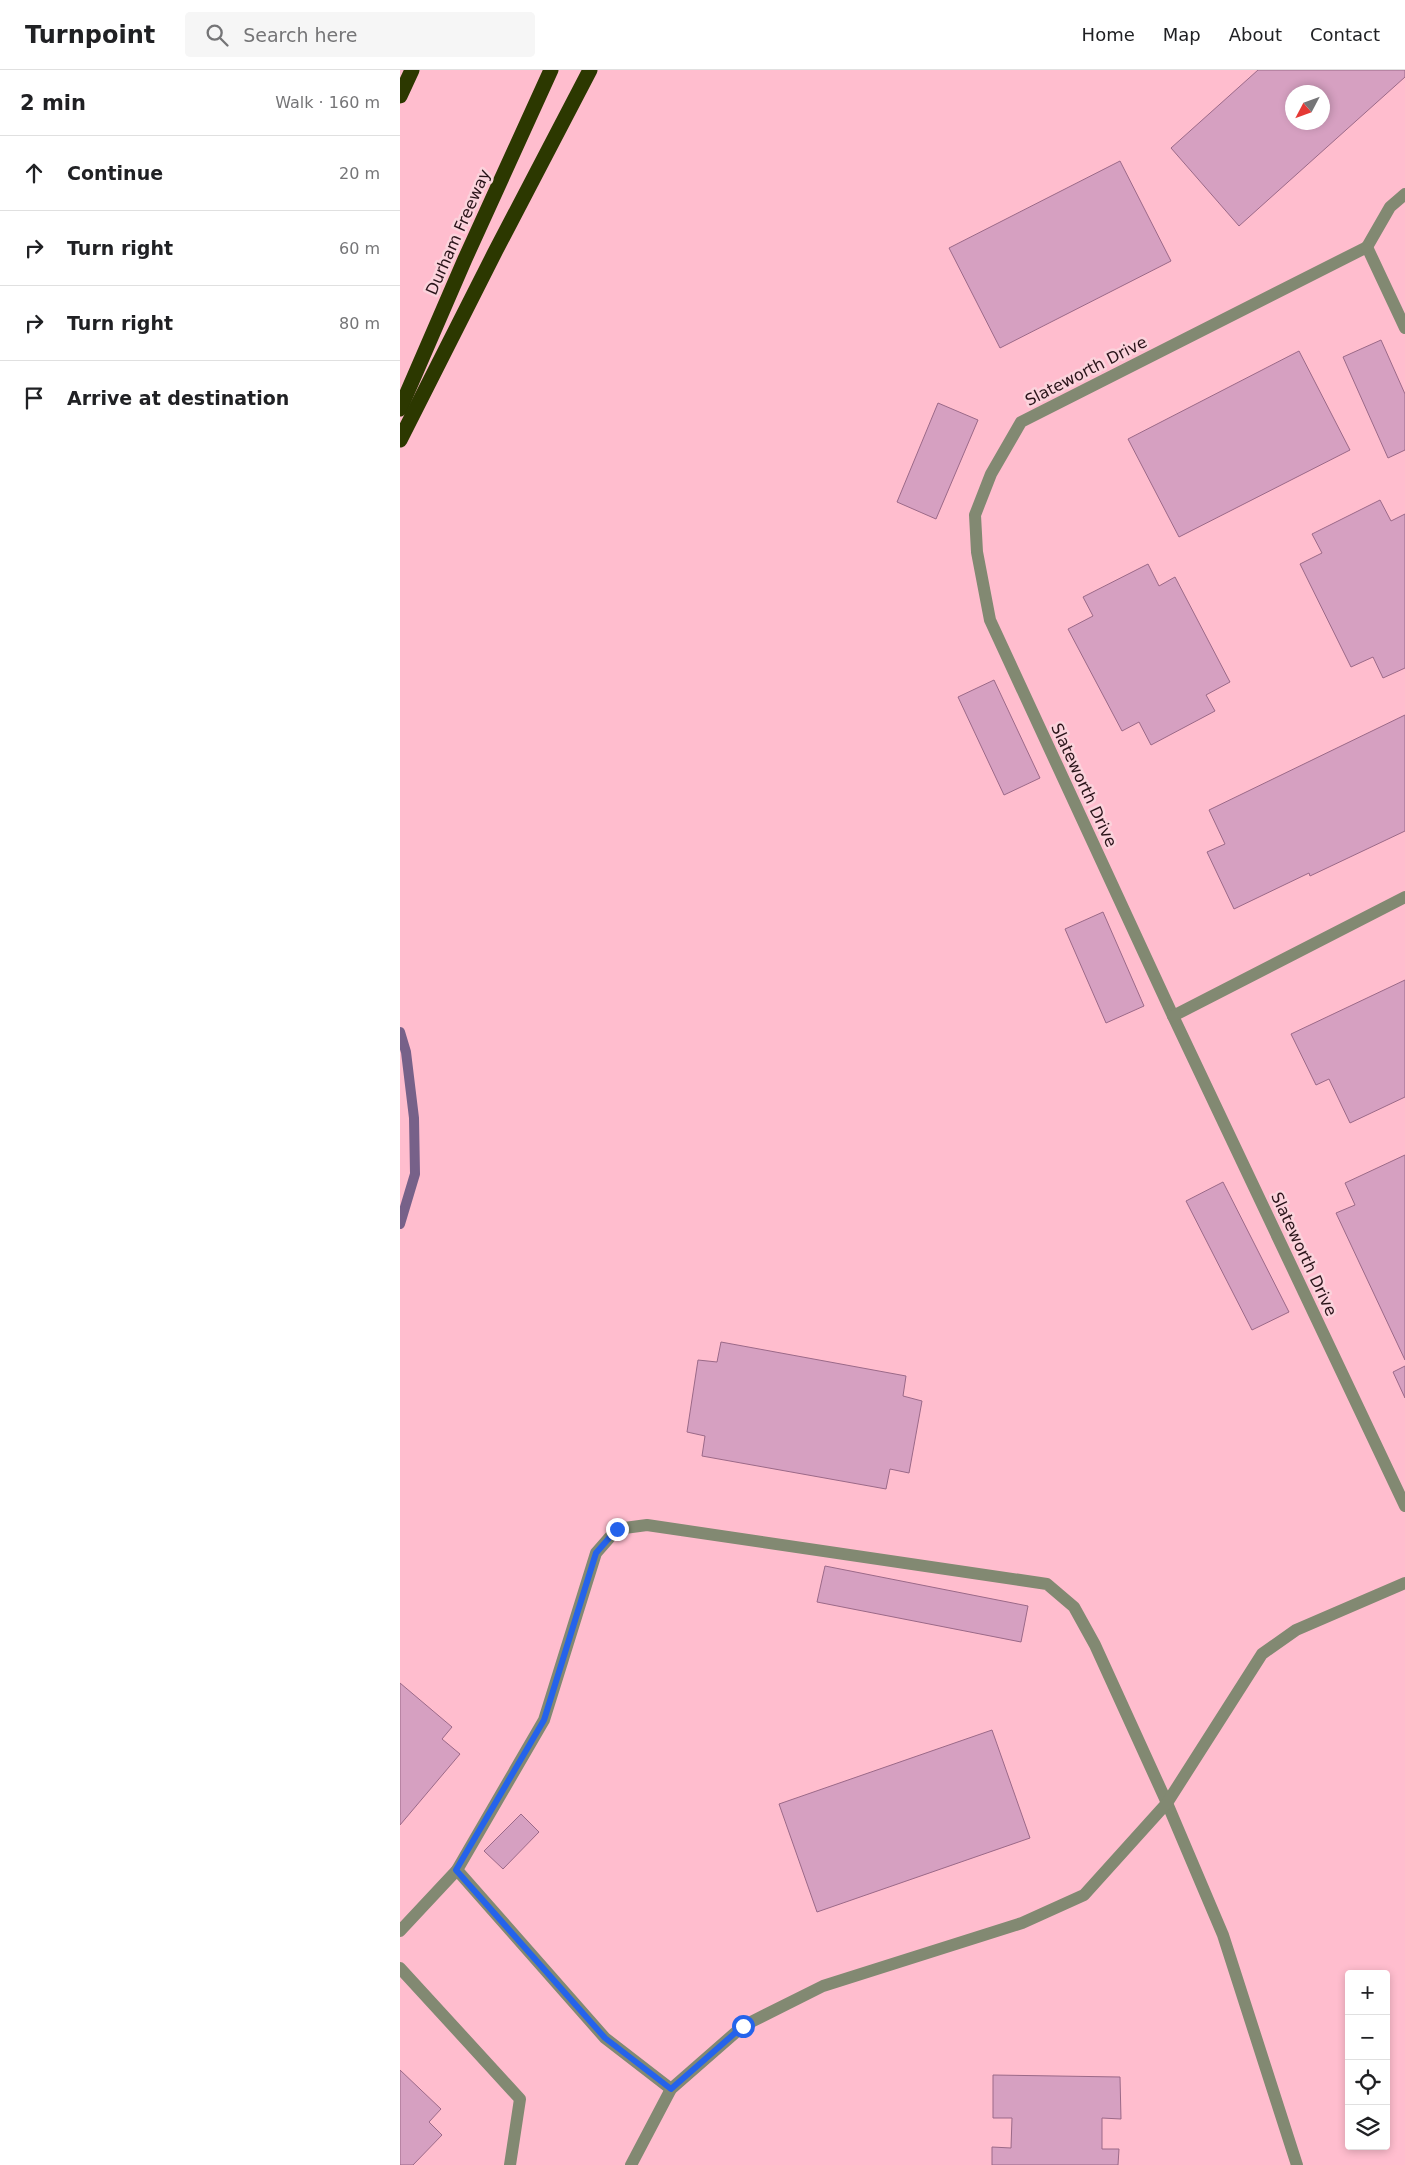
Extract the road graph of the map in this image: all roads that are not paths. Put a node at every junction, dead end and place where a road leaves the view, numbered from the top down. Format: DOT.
graph roads {
  1 [pos="402,70"];
  2 [pos="412,70"];
  3 [pos="551,70"];
  4 [pos="590,70"];
  5 [pos="400,75"];
  6 [pos="400,96"];
  7 [pos="1405,194"];
  8 [pos="1367,247"];
  9 [pos="1405,328"];
  10 [pos="400,409"];
  11 [pos="400,440"];
  12 [pos="1405,897"];
  13 [pos="1173,1016"];
  14 [pos="1405,1506"];
  15 [pos="1405,1583"];
  16 [pos="1167,1803"];
  17 [pos="456,1870"];
  18 [pos="400,1931"];
  19 [pos="400,1968"];
  20 [pos="671,2089"];
  21 [pos="510,2165"];
  22 [pos="631,2165"];
  23 [pos="1297,2165"];
  1 -- 5 [label="highway"];
  2 -- 6 [label="highway"];
  3 -- 10 [label="highway, Durham Freeway"];
  4 -- 11 [label="highway"];
  7 -- 8 [label="street"];
  8 -- 9 [label="street"];
  8 -- 13 [label="street, Slateworth Drive"];
  12 -- 13 [label="street"];
  13 -- 14 [label="street, Slateworth Drive"];
  15 -- 16 [label="street"];
  16 -- 17 [label="street"];
  16 -- 20 [label="street"];
  16 -- 23 [label="street"];
  17 -- 18 [label="street"];
  17 -- 20 [label="street"];
  19 -- 21 [label="street"];
  20 -- 22 [label="street"];
}
